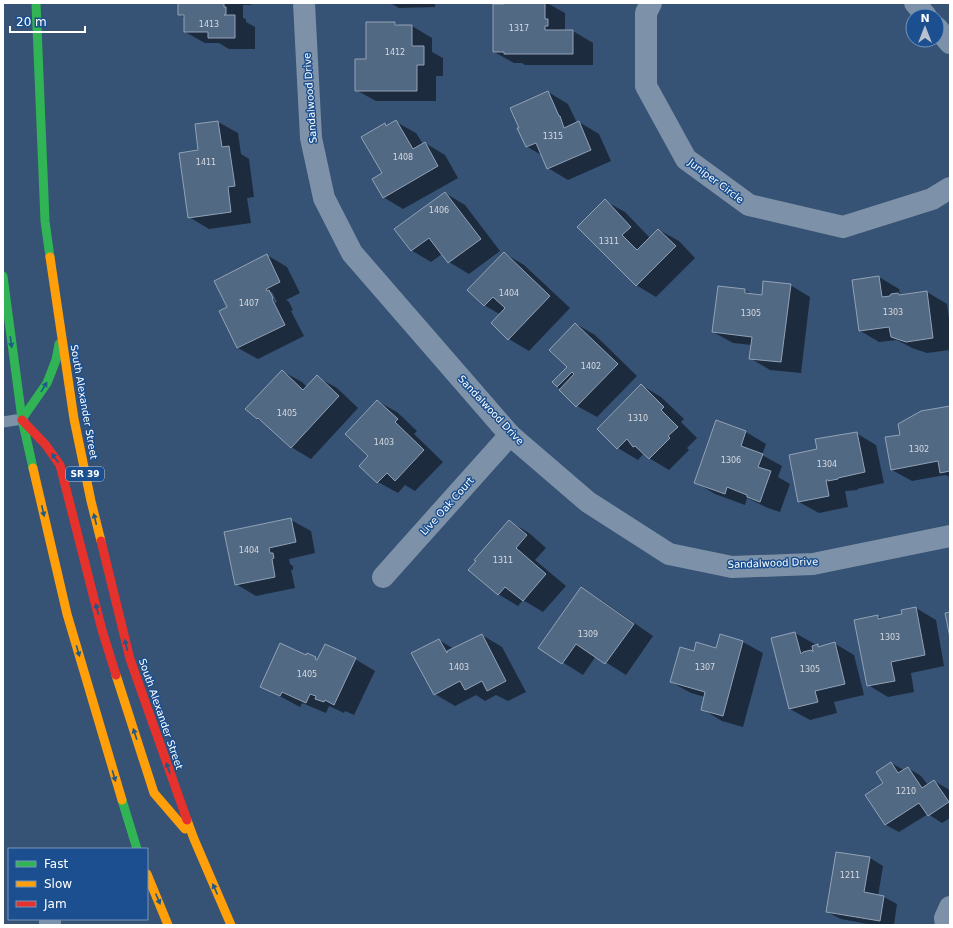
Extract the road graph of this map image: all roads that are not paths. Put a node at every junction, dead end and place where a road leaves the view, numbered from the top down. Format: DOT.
graph roads {
  1 [pos="36,3"];
  2 [pos="304,3"];
  3 [pos="651,3"];
  4 [pos="950,188"];
  5 [pos="3,276"];
  6 [pos="61,333"];
  7 [pos="22,419"];
  8 [pos="3,422"];
  9 [pos="510,435"];
  10 [pos="950,536"];
  11 [pos="383,577"];
  12 [pos="194,839"];
  13 [pos="137,848"];
  14 [pos="148,876"];
  15 [pos="950,907"];
  16 [pos="168,925"];
  17 [pos="231,925"];
  18 [pos="946,925"];
  1 -- 6 [label="main road, South Alexander Street / SR 39"];
  2 -- 9 [label="street, Sandalwood Drive"];
  3 -- 4 [label="street, Juniper Circle"];
  5 -- 7 [label="main road, one-way"];
  7 -- 6 [label="main road, one-way"];
  12 -- 6 [label="main road, South Alexander Street / SR 39, one-way"];
  7 -- 8 [label="lane"];
  12 -- 7 [label="main road, one-way"];
  7 -- 13 [label="main road, one-way"];
  9 -- 10 [label="street, Sandalwood Drive"];
  9 -- 11 [label="street, Live Oak Court"];
  17 -- 12 [label="main road, South Alexander Street / SR 39, one-way"];
  14 -- 16 [label="main road, one-way"];
  15 -- 18 [label="street"];
}
